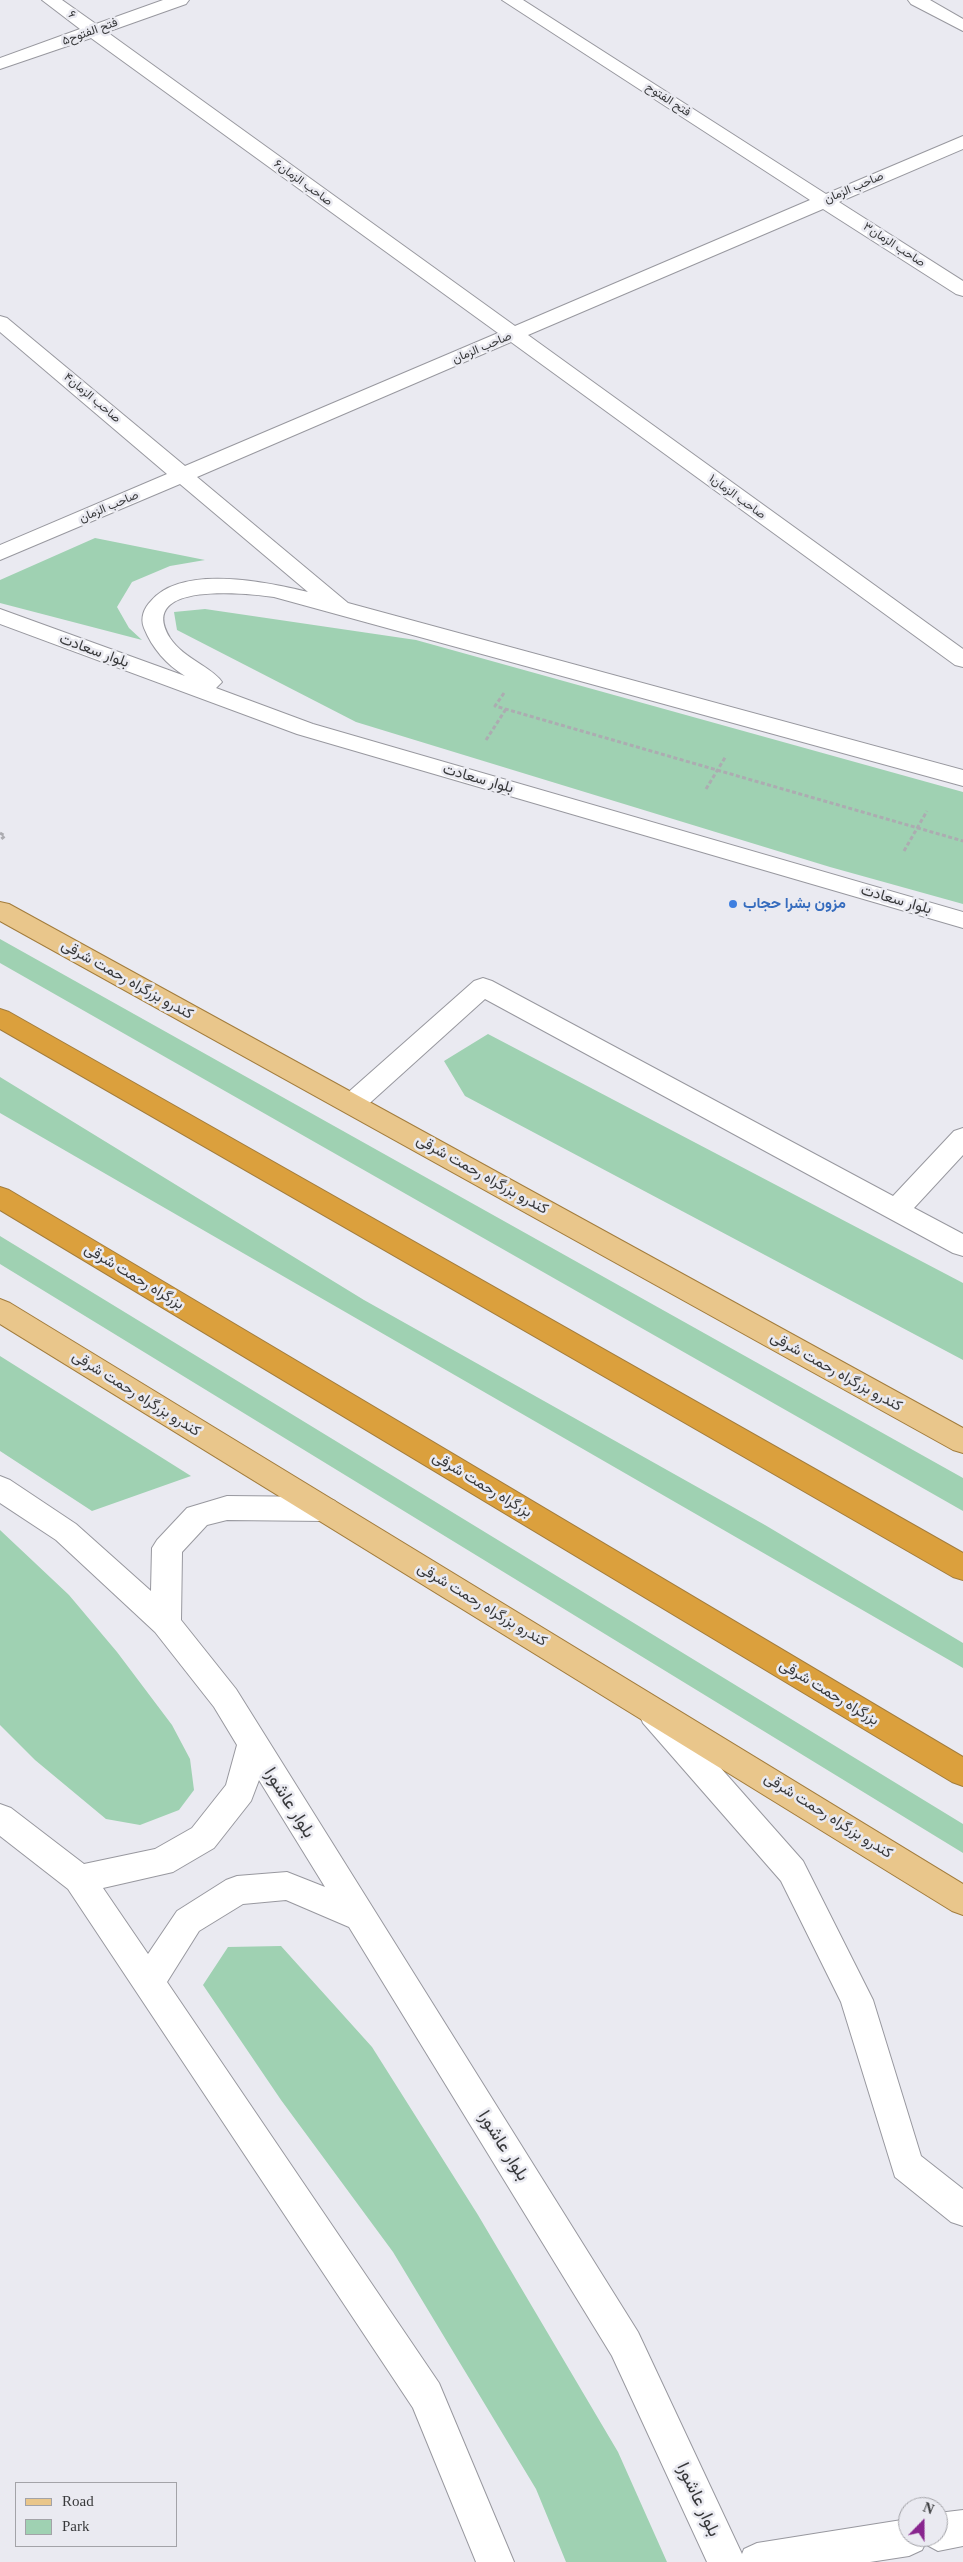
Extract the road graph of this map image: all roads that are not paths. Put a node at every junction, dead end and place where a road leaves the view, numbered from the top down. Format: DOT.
graph roads {
  1 [pos="51,0"];
  2 [pos="180,0"];
  3 [pos="511,0"];
  4 [pos="917,0"];
  5 [pos="963,26"];
  6 [pos="94,30"];
  7 [pos="0,64"];
  8 [pos="963,142"];
  9 [pos="825,200"];
  10 [pos="963,290"];
  11 [pos="0,322"];
  12 [pos="512,335"];
  13 [pos="184,475"];
  14 [pos="0,553"];
  15 [pos="340,608"];
  16 [pos="0,616"];
  17 [pos="963,660"];
  18 [pos="305,729"];
  19 [pos="963,778"];
  20 [pos="0,910"];
  21 [pos="963,920"];
  22 [pos="0,1018"];
  23 [pos="353,1103"];
  24 [pos="963,1138"];
  25 [pos="0,1197"];
  26 [pos="896,1210"];
  27 [pos="963,1246"];
  28 [pos="0,1310"];
  29 [pos="963,1442"];
  30 [pos="0,1488"];
  31 [pos="325,1509"];
  32 [pos="963,1568"];
  33 [pos="166,1623"];
  34 [pos="643,1702"];
  35 [pos="253,1745"];
  36 [pos="963,1774"];
  37 [pos="0,1818"];
  38 [pos="79,1879"];
  39 [pos="963,1900"];
  40 [pos="360,1917"];
  41 [pos="148,1983"];
  42 [pos="963,2210"];
  43 [pos="963,2528"];
  44 [pos="948,2530"];
  45 [pos="898,2539"];
  46 [pos="495,2562"];
  47 [pos="726,2562"];
  48 [pos="757,2562"];
  1 -- 6 [label="street, ۶"];
  2 -- 6 [label="street, فتح الفتوح۵"];
  3 -- 9 [label="street, فتح الفتوح"];
  4 -- 5 [label="street"];
  6 -- 7 [label="street, فتح الفتوح۵"];
  6 -- 12 [label="street, صاحب الزمان۶"];
  8 -- 9 [label="street, صاحب الزمان"];
  9 -- 10 [label="street, صاحب الزمان۳"];
  9 -- 12 [label="street, صاحب الزمان"];
  11 -- 13 [label="street, صاحب الزمان۴"];
  12 -- 13 [label="street, صاحب الزمان"];
  12 -- 17 [label="street, صاحب الزمان۱"];
  13 -- 14 [label="street, صاحب الزمان"];
  13 -- 15 [label="street"];
  15 -- 18 [label="street"];
  15 -- 19 [label="street"];
  16 -- 18 [label="street, بلوار سعادت"];
  18 -- 21 [label="street, بلوار سعادت"];
  20 -- 23 [label="main road, کندرو بزرگراه رحمت شرقی"];
  22 -- 32 [label="highway"];
  23 -- 26 [label="street"];
  23 -- 29 [label="main road, کندرو بزرگراه رحمت شرقی"];
  24 -- 26 [label="street"];
  25 -- 36 [label="highway, بزرگراه رحمت شرقی"];
  26 -- 27 [label="street"];
  28 -- 31 [label="main road, کندرو بزرگراه رحمت شرقی"];
  30 -- 33 [label="street, بلوار عاشورا"];
  31 -- 33 [label="street"];
  31 -- 34 [label="main road, کندرو بزرگراه رحمت شرقی"];
  33 -- 35 [label="street, بلوار عاشورا"];
  34 -- 39 [label="main road, کندرو بزرگراه رحمت شرقی"];
  34 -- 42 [label="street"];
  35 -- 38 [label="street"];
  35 -- 40 [label="street, بلوار عاشورا"];
  37 -- 38 [label="street"];
  38 -- 41 [label="street"];
  40 -- 41 [label="street"];
  40 -- 47 [label="street, بلوار عاشورا"];
  41 -- 46 [label="street"];
  43 -- 44 [label="street"];
  45 -- 48 [label="street"];
}
